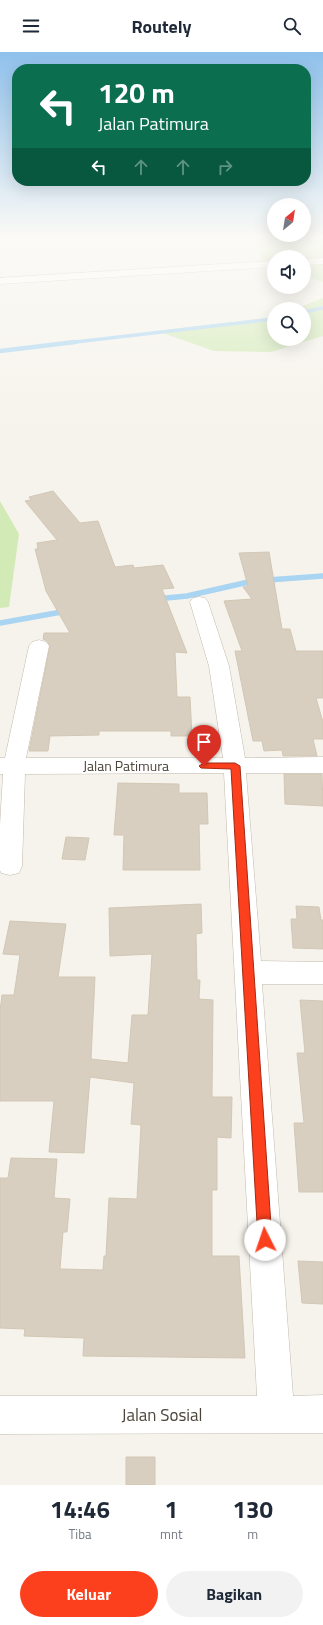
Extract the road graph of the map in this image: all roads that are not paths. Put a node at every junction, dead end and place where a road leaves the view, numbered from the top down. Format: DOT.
graph roads {
  1 [pos="199,602"];
  2 [pos="39,646"];
  3 [pos="323,765"];
  4 [pos="7,766"];
  5 [pos="235,766"];
  6 [pos="10,866"];
  7 [pos="248,972"];
  8 [pos="323,973"];
  9 [pos="276,1414"];
  10 [pos="323,1414"];
  11 [pos="0,1415"];
  1 -- 5 [label="street"];
  2 -- 4 [label="street"];
  3 -- 5 [label="street, Jalan Patimura"];
  4 -- 5 [label="street, Jalan Patimura"];
  4 -- 6 [label="street"];
  5 -- 7 [label="street"];
  7 -- 8 [label="street"];
  7 -- 9 [label="street"];
  9 -- 10 [label="street, Jalan Sosial"];
  9 -- 11 [label="street, Jalan Sosial"];
}
